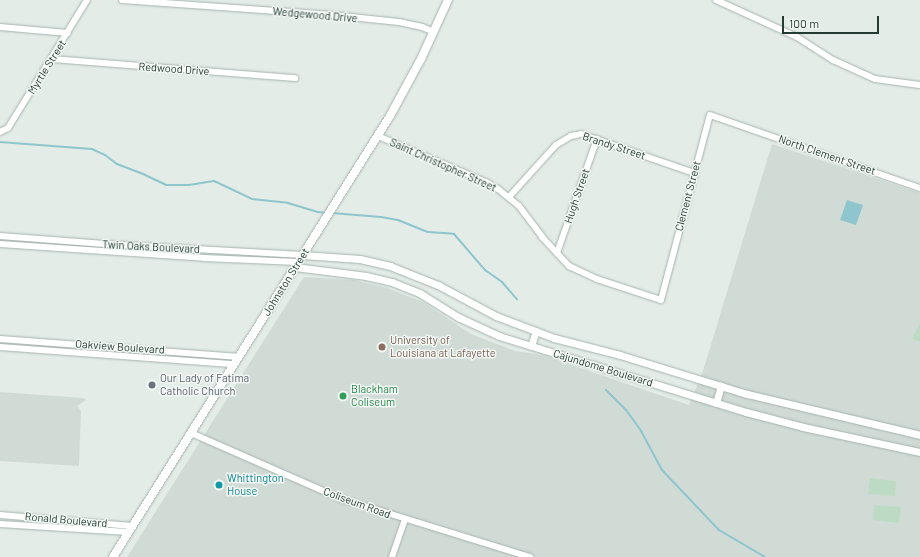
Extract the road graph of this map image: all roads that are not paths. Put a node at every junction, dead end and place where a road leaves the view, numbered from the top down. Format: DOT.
graph roads {
  1 [pos="87,0"];
  2 [pos="122,0"];
  3 [pos="448,0"];
  4 [pos="716,0"];
  5 [pos="0,27"];
  6 [pos="434,32"];
  7 [pos="68,33"];
  8 [pos="52,59"];
  9 [pos="296,78"];
  10 [pos="920,85"];
  11 [pos="733,123"];
  12 [pos="2,131"];
  13 [pos="378,136"];
  14 [pos="597,139"];
  15 [pos="694,174"];
  16 [pos="920,188"];
  17 [pos="509,197"];
  18 [pos="0,236"];
  19 [pos="0,244"];
  20 [pos="557,253"];
  21 [pos="298,261"];
  22 [pos="661,300"];
  23 [pos="536,331"];
  24 [pos="0,339"];
  25 [pos="531,346"];
  26 [pos="0,347"];
  27 [pos="239,357"];
  28 [pos="234,364"];
  29 [pos="720,386"];
  30 [pos="716,403"];
  31 [pos="191,434"];
  32 [pos="920,435"];
  33 [pos="920,452"];
  34 [pos="0,515"];
  35 [pos="30,517"];
  36 [pos="405,519"];
  37 [pos="0,524"];
  38 [pos="29,526"];
  39 [pos="131,529"];
  40 [pos="113,557"];
  41 [pos="392,557"];
  42 [pos="530,557"];
  1 -- 7 [label="street, Myrtle Street"];
  2 -- 6 [label="street, Wedgewood Drive"];
  3 -- 6 [label="main road, Johnston Street"];
  4 -- 10 [label="street"];
  5 -- 7 [label="street"];
  6 -- 13 [label="main road, Johnston Street"];
  7 -- 8 [label="street, Myrtle Street"];
  8 -- 9 [label="street, Redwood Drive"];
  8 -- 12 [label="street, Myrtle Street"];
  11 -- 15 [label="street, Clement Street"];
  11 -- 16 [label="street, North Clement Street"];
  13 -- 17 [label="street, Saint Christopher Street"];
  13 -- 21 [label="main road, Johnston Street"];
  14 -- 15 [label="street, Brandy Street"];
  14 -- 17 [label="street, Brandy Street"];
  14 -- 20 [label="street, Hugh Street"];
  15 -- 22 [label="street, Clement Street"];
  17 -- 20 [label="street, Saint Christopher Street"];
  18 -- 21 [label="street, Twin Oaks Boulevard"];
  19 -- 21 [label="street, Twin Oaks Boulevard"];
  20 -- 22 [label="street, Saint Christopher Street"];
  21 -- 23 [label="street, Cajundome Boulevard"];
  21 -- 25 [label="street, Cajundome Boulevard"];
  21 -- 27 [label="main road, Johnston Street"];
  23 -- 25 [label="street"];
  23 -- 29 [label="street, Cajundome Boulevard"];
  24 -- 27 [label="street, Oakview Boulevard"];
  25 -- 30 [label="street, Cajundome Boulevard"];
  26 -- 28 [label="street, Oakview Boulevard"];
  27 -- 28 [label="main road, Johnston Street"];
  28 -- 31 [label="main road, Johnston Street"];
  29 -- 30 [label="street"];
  29 -- 32 [label="street, Cajundome Boulevard"];
  30 -- 33 [label="street, Cajundome Boulevard"];
  31 -- 36 [label="street, Coliseum Road"];
  31 -- 39 [label="main road, Johnston Street"];
  34 -- 35 [label="street, Ronald Boulevard"];
  35 -- 38 [label="street"];
  35 -- 39 [label="street, Ronald Boulevard"];
  36 -- 41 [label="street"];
  36 -- 42 [label="street, Coliseum Road"];
  37 -- 38 [label="street, Ronald Boulevard"];
  38 -- 39 [label="street, Ronald Boulevard"];
  39 -- 40 [label="main road, Johnston Street"];
}
